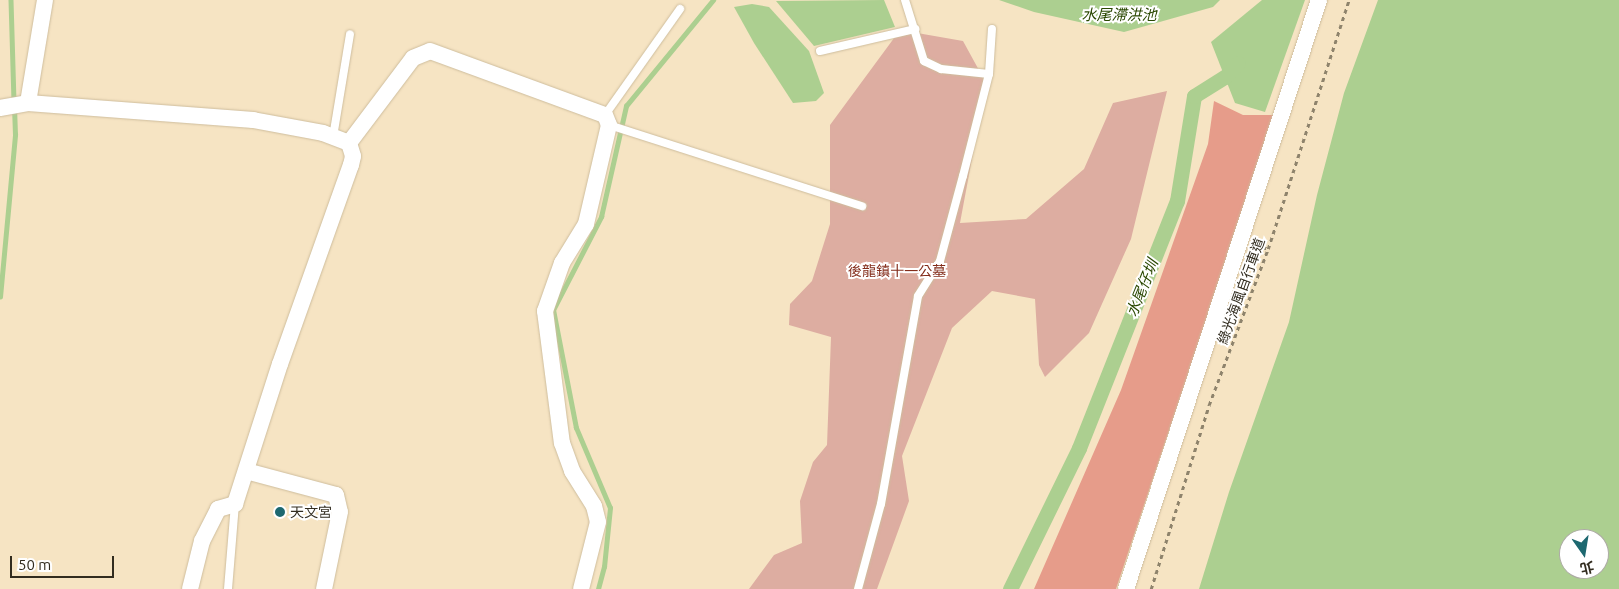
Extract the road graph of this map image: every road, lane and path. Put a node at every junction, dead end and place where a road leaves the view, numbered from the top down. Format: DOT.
graph roads {
  1 [pos="45,0"];
  2 [pos="905,0"];
  3 [pos="1319,0"];
  4 [pos="1348,0"];
  5 [pos="680,9"];
  6 [pos="915,29"];
  7 [pos="992,29"];
  8 [pos="350,34"];
  9 [pos="820,50"];
  10 [pos="989,74"];
  11 [pos="14,105"];
  12 [pos="610,122"];
  13 [pos="333,137"];
  14 [pos="350,143"];
  15 [pos="862,206"];
  16 [pos="246,471"];
  17 [pos="235,504"];
  18 [pos="190,589"];
  19 [pos="228,589"];
  20 [pos="324,589"];
  21 [pos="581,589"];
  22 [pos="858,589"];
  23 [pos="1126,589"];
  24 [pos="1151,589"];
  1 -- 11 [label="street"];
  2 -- 6 [label="lane"];
  3 -- 23 [label="street"];
  4 -- 24 [label="path, 綠光海風自行車道"];
  5 -- 12 [label="lane"];
  6 -- 9 [label="lane"];
  6 -- 10 [label="lane"];
  7 -- 10 [label="lane"];
  8 -- 13 [label="lane"];
  10 -- 22 [label="lane"];
  11 -- 13 [label="street"];
  12 -- 14 [label="street"];
  12 -- 15 [label="lane"];
  12 -- 21 [label="street"];
  13 -- 14 [label="street"];
  14 -- 16 [label="street"];
  16 -- 17 [label="street"];
  16 -- 20 [label="street"];
  17 -- 18 [label="street"];
  17 -- 19 [label="lane"];
}
